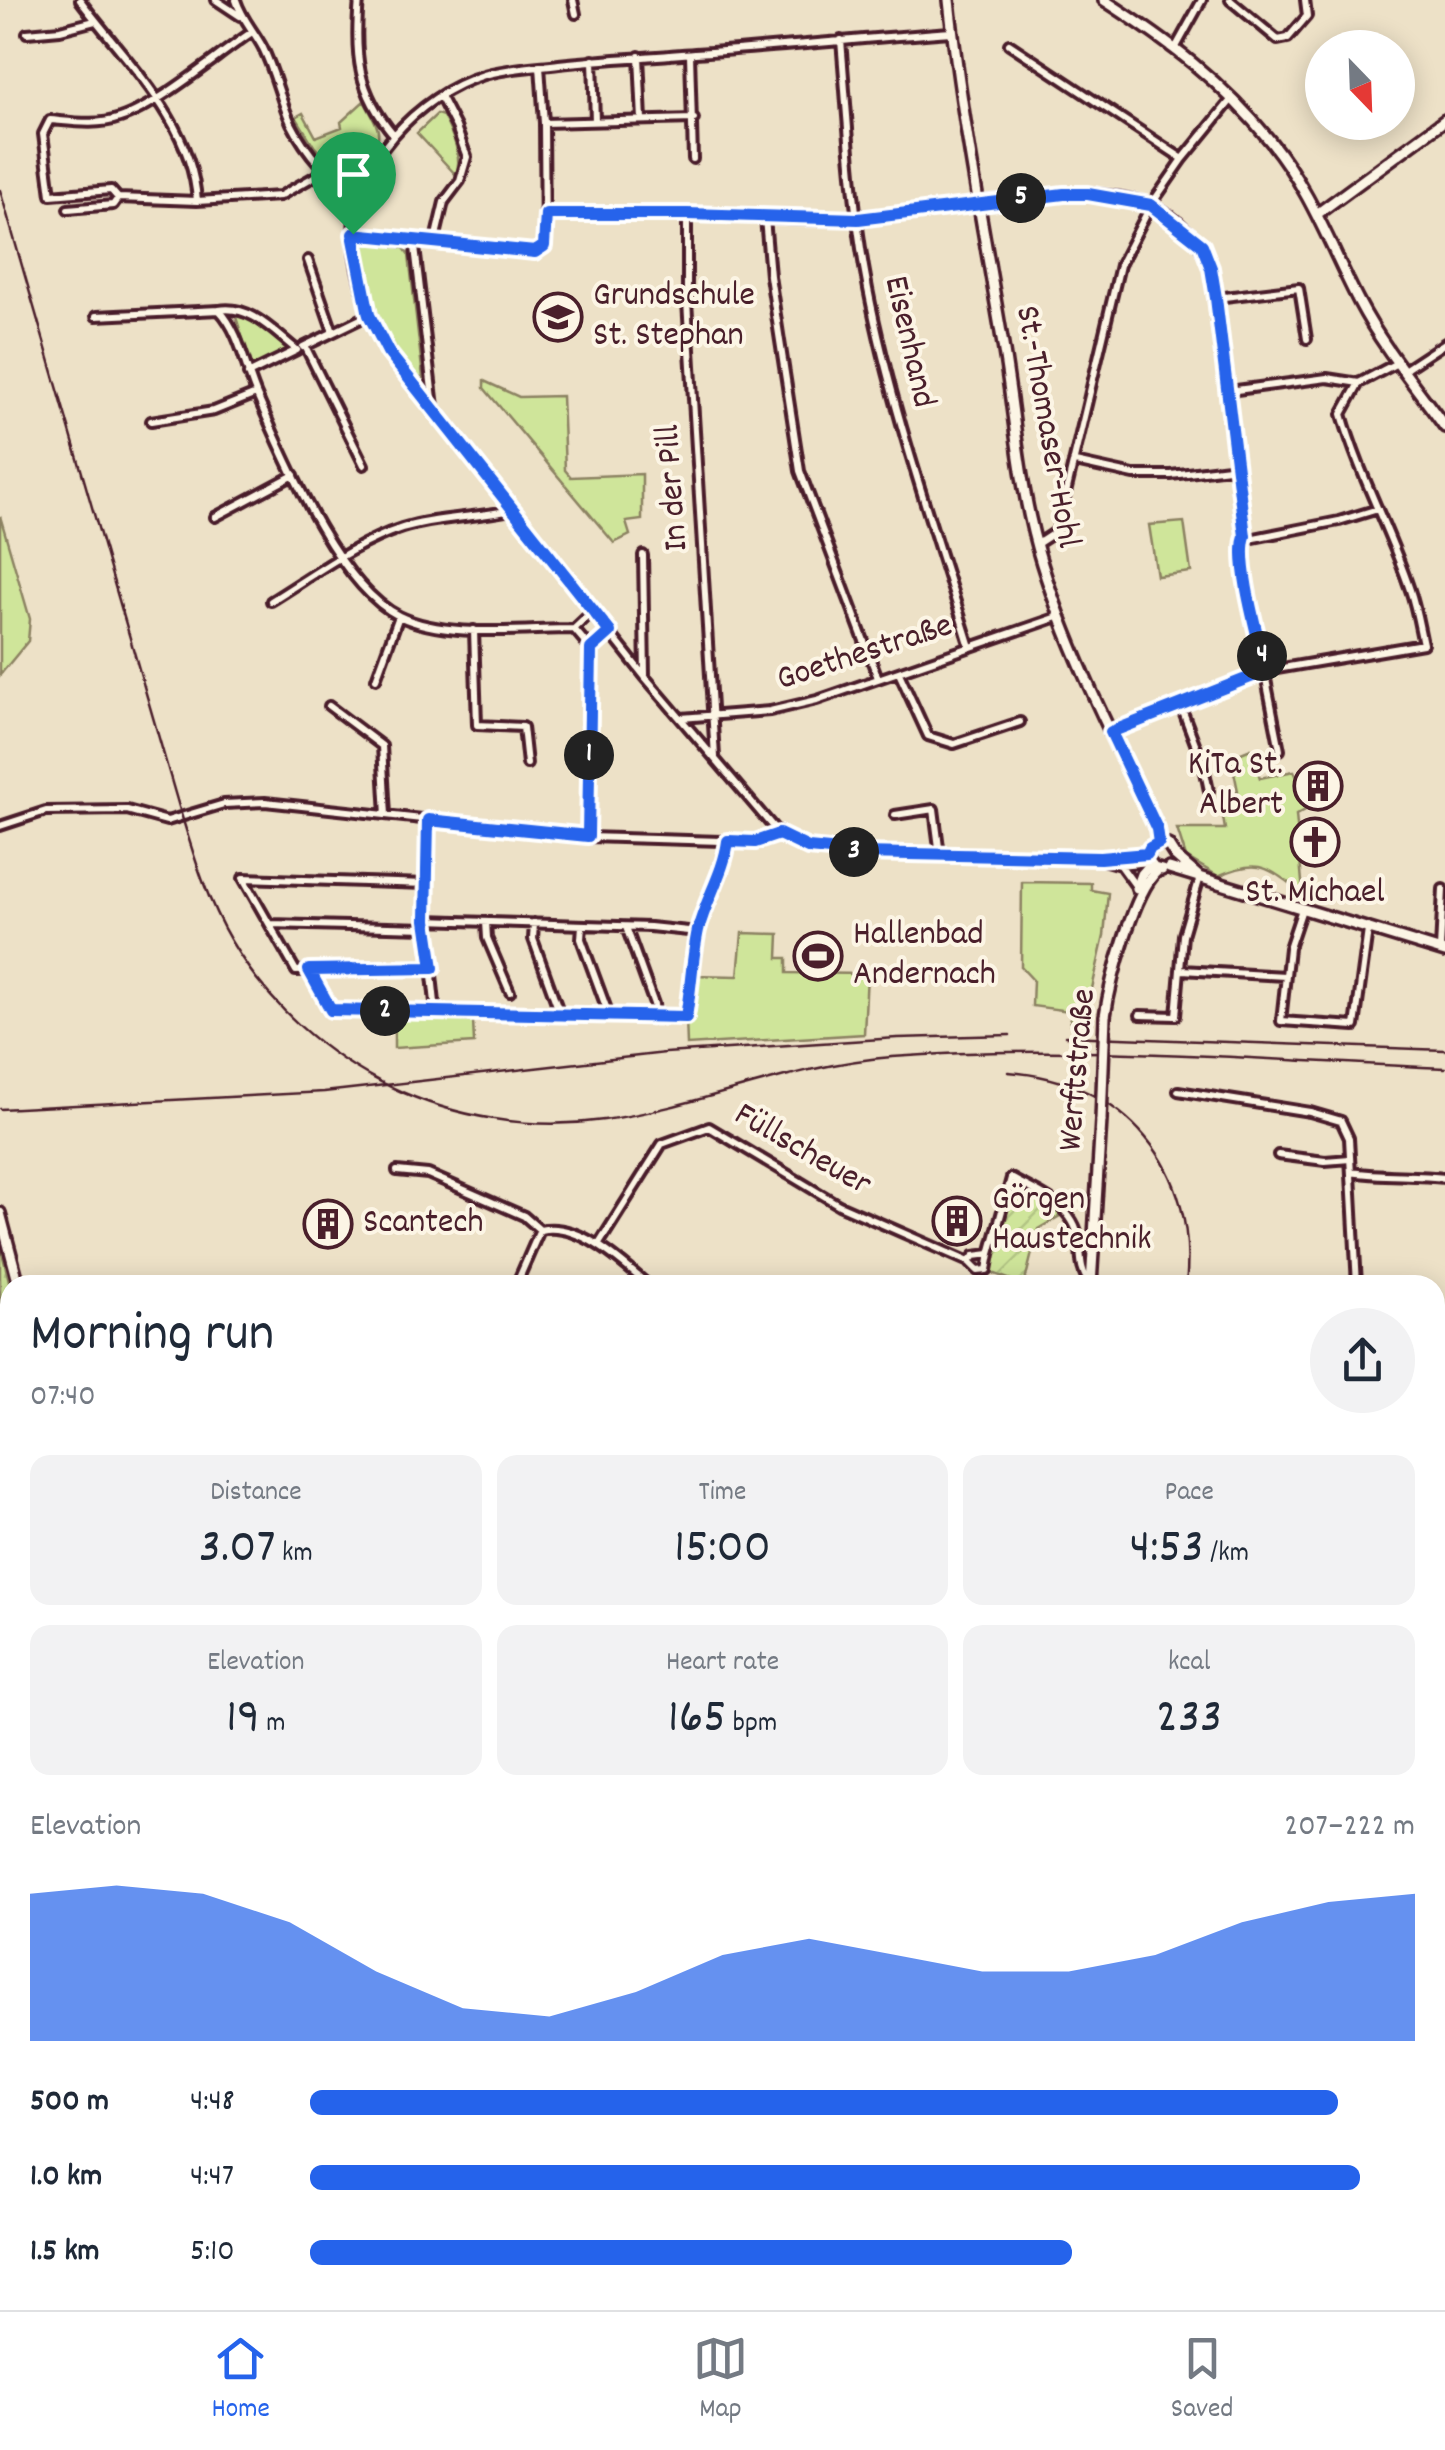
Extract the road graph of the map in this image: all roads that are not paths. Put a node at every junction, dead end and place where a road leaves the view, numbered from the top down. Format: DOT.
graph roads {
  1 [pos="80,0"];
  2 [pos="216,0"];
  3 [pos="236,0"];
  4 [pos="359,0"];
  5 [pos="573,0"];
  6 [pos="1104,0"];
  7 [pos="1202,0"];
  8 [pos="1230,0"];
  9 [pos="1306,0"];
  10 [pos="951,3"];
  11 [pos="576,14"];
  12 [pos="241,17"];
  13 [pos="95,21"];
  14 [pos="252,32"];
  15 [pos="952,32"];
  16 [pos="27,33"];
  17 [pos="840,40"];
  18 [pos="1009,44"];
  19 [pos="1176,47"];
  20 [pos="690,54"];
  21 [pos="639,56"];
  22 [pos="593,60"];
  23 [pos="540,66"];
  24 [pos="440,96"];
  25 [pos="157,98"];
  26 [pos="1232,99"];
  27 [pos="642,120"];
  28 [pos="694,120"];
  29 [pos="1445,120"];
  30 [pos="595,121"];
  31 [pos="544,123"];
  32 [pos="394,135"];
  33 [pos="1183,158"];
  34 [pos="694,159"];
  35 [pos="326,170"];
  36 [pos="118,198"];
  37 [pos="359,200"];
  38 [pos="197,201"];
  39 [pos="979,204"];
  40 [pos="1151,205"];
  41 [pos="68,209"];
  42 [pos="546,214"];
  43 [pos="687,214"];
  44 [pos="1316,214"];
  45 [pos="766,218"];
  46 [pos="858,219"];
  47 [pos="353,234"];
  48 [pos="414,240"];
  49 [pos="436,240"];
  50 [pos="308,260"];
  51 [pos="1216,298"];
  52 [pos="218,310"];
  53 [pos="369,315"];
  54 [pos="96,316"];
  55 [pos="333,332"];
  56 [pos="1307,339"];
  57 [pos="1445,343"];
  58 [pos="301,348"];
  59 [pos="1402,366"];
  60 [pos="248,374"];
  61 [pos="1359,383"];
  62 [pos="1229,392"];
  63 [pos="256,394"];
  64 [pos="434,410"];
  65 [pos="152,421"];
  66 [pos="1445,428"];
  67 [pos="1075,462"];
  68 [pos="364,465"];
  69 [pos="1237,466"];
  70 [pos="294,476"];
  71 [pos="1378,509"];
  72 [pos="510,510"];
  73 [pos="214,517"];
  74 [pos="1244,540"];
  75 [pos="1036,544"];
  76 [pos="643,554"];
  77 [pos="341,558"];
  78 [pos="271,601"];
  79 [pos="593,612"];
  80 [pos="400,616"];
  81 [pos="1061,616"];
  82 [pos="574,629"];
  83 [pos="474,630"];
  84 [pos="610,632"];
  85 [pos="970,647"];
  86 [pos="591,649"];
  87 [pos="1266,671"];
  88 [pos="899,673"];
  89 [pos="645,677"];
  90 [pos="878,678"];
  91 [pos="376,679"];
  92 [pos="1180,704"];
  93 [pos="330,706"];
  94 [pos="713,716"];
  95 [pos="680,718"];
  96 [pos="1020,722"];
  97 [pos="1111,732"];
  98 [pos="1280,750"];
  99 [pos="715,758"];
  100 [pos="527,764"];
  101 [pos="1208,791"];
  102 [pos="386,815"];
  103 [pos="895,815"];
  104 [pos="428,820"];
  105 [pos="0,826"];
  106 [pos="779,834"];
  107 [pos="588,836"];
  108 [pos="728,841"];
  109 [pos="1159,843"];
  110 [pos="940,855"];
  111 [pos="1175,856"];
  112 [pos="1100,858"];
  113 [pos="1154,864"];
  114 [pos="1120,865"];
  115 [pos="1199,881"];
  116 [pos="426,884"];
  117 [pos="1137,888"];
  118 [pos="1442,889"];
  119 [pos="1136,902"];
  120 [pos="1302,909"];
  121 [pos="486,922"];
  122 [pos="534,923"];
  123 [pos="270,924"];
  124 [pos="427,924"];
  125 [pos="582,925"];
  126 [pos="626,926"];
  127 [pos="1368,930"];
  128 [pos="698,932"];
  129 [pos="1443,952"];
  130 [pos="433,968"];
  131 [pos="309,970"];
  132 [pos="1182,970"];
  133 [pos="1285,976"];
  134 [pos="510,992"];
  135 [pos="436,1012"];
  136 [pos="560,1014"];
  137 [pos="609,1015"];
  138 [pos="1140,1015"];
  139 [pos="655,1016"];
  140 [pos="1178,1090"];
  141 [pos="1278,1155"];
  142 [pos="1350,1160"];
  143 [pos="397,1171"];
  144 [pos="1351,1172"];
  145 [pos="1445,1178"];
  146 [pos="0,1212"];
  147 [pos="540,1230"];
  148 [pos="599,1244"];
  149 [pos="990,1254"];
  150 [pos="969,1262"];
  151 [pos="16,1275"];
  152 [pos="520,1275"];
  153 [pos="636,1275"];
  154 [pos="1084,1275"];
  155 [pos="1092,1275"];
  156 [pos="1356,1275"];
  1 -- 13 [label="street"];
  2 -- 12 [label="street"];
  3 -- 12 [label="street"];
  4 -- 32 [label="street"];
  5 -- 11 [label="street"];
  6 -- 19 [label="street"];
  7 -- 19 [label="street"];
  8 -- 9 [label="street"];
  10 -- 15 [label="street, St.-Thomaser-Hohl"];
  12 -- 14 [label="street"];
  13 -- 16 [label="street"];
  13 -- 25 [label="street"];
  14 -- 25 [label="street"];
  14 -- 35 [label="street"];
  15 -- 17 [label="street"];
  15 -- 39 [label="street, St.-Thomaser-Hohl"];
  17 -- 20 [label="street"];
  17 -- 46 [label="street, Eisenhand"];
  18 -- 33 [label="street"];
  19 -- 26 [label="street"];
  20 -- 21 [label="street"];
  20 -- 28 [label="street"];
  21 -- 22 [label="street"];
  21 -- 27 [label="street"];
  22 -- 23 [label="street"];
  22 -- 30 [label="street"];
  23 -- 24 [label="street"];
  23 -- 31 [label="street"];
  24 -- 32 [label="street"];
  24 -- 49 [label="street"];
  25 -- 36 [label="street"];
  25 -- 38 [label="street"];
  26 -- 33 [label="street"];
  26 -- 44 [label="street"];
  27 -- 28 [label="street"];
  27 -- 30 [label="street"];
  28 -- 34 [label="street"];
  29 -- 44 [label="street"];
  30 -- 31 [label="street"];
  31 -- 42 [label="street"];
  32 -- 37 [label="street"];
  33 -- 40 [label="street"];
  35 -- 37 [label="street"];
  35 -- 38 [label="street"];
  36 -- 38 [label="street"];
  36 -- 41 [label="street"];
  37 -- 47 [label="street"];
  39 -- 40 [label="street"];
  39 -- 46 [label="street"];
  39 -- 75 [label="street, St.-Thomaser-Hohl"];
  40 -- 51 [label="street"];
  40 -- 67 [label="street"];
  42 -- 43 [label="street"];
  42 -- 49 [label="street"];
  43 -- 45 [label="street"];
  43 -- 94 [label="street, In der Pill"];
  44 -- 59 [label="street"];
  45 -- 46 [label="street"];
  45 -- 90 [label="street"];
  46 -- 85 [label="street, Eisenhand"];
  47 -- 48 [label="street"];
  47 -- 53 [label="street"];
  48 -- 49 [label="street"];
  48 -- 64 [label="street"];
  50 -- 55 [label="street"];
  51 -- 56 [label="street"];
  51 -- 62 [label="street"];
  52 -- 54 [label="street"];
  52 -- 58 [label="street"];
  52 -- 60 [label="street"];
  53 -- 55 [label="street"];
  53 -- 64 [label="street"];
  55 -- 58 [label="street"];
  57 -- 59 [label="street"];
  58 -- 60 [label="street"];
  58 -- 68 [label="street"];
  59 -- 61 [label="street"];
  59 -- 66 [label="street"];
  60 -- 63 [label="street"];
  61 -- 62 [label="street"];
  61 -- 71 [label="street"];
  62 -- 69 [label="street"];
  63 -- 65 [label="street"];
  63 -- 70 [label="street"];
  64 -- 72 [label="street"];
  67 -- 69 [label="street"];
  67 -- 75 [label="street"];
  69 -- 74 [label="street"];
  70 -- 73 [label="street"];
  70 -- 77 [label="street"];
  71 -- 74 [label="street"];
  71 -- 87 [label="street"];
  72 -- 77 [label="street"];
  72 -- 79 [label="street"];
  74 -- 87 [label="street"];
  75 -- 81 [label="street, St.-Thomaser-Hohl"];
  76 -- 89 [label="street"];
  77 -- 78 [label="street"];
  77 -- 80 [label="street"];
  79 -- 82 [label="street"];
  79 -- 84 [label="street"];
  80 -- 83 [label="street"];
  80 -- 91 [label="street"];
  81 -- 85 [label="street, Goethestraße"];
  81 -- 97 [label="street, St.-Thomaser-Hohl"];
  82 -- 83 [label="street"];
  82 -- 86 [label="street"];
  83 -- 100 [label="street"];
  84 -- 86 [label="street"];
  84 -- 89 [label="street"];
  85 -- 88 [label="street, Goethestraße"];
  86 -- 107 [label="street"];
  87 -- 92 [label="street"];
  87 -- 98 [label="street"];
  88 -- 90 [label="street, Goethestraße"];
  88 -- 96 [label="street"];
  89 -- 95 [label="street"];
  90 -- 94 [label="street, Goethestraße"];
  92 -- 97 [label="street"];
  92 -- 101 [label="street"];
  93 -- 102 [label="street"];
  94 -- 95 [label="street, Goethestraße"];
  94 -- 99 [label="street, In der Pill"];
  95 -- 99 [label="street"];
  97 -- 109 [label="street, St.-Thomaser-Hohl"];
  99 -- 106 [label="street"];
  102 -- 104 [label="street"];
  102 -- 105 [label="street"];
  103 -- 110 [label="street"];
  104 -- 107 [label="street"];
  104 -- 116 [label="street"];
  106 -- 108 [label="street"];
  106 -- 110 [label="street"];
  107 -- 108 [label="street"];
  108 -- 128 [label="street"];
  109 -- 111 [label="street"];
  109 -- 113 [label="street"];
  110 -- 112 [label="street"];
  111 -- 113 [label="street"];
  111 -- 115 [label="street"];
  112 -- 113 [label="street"];
  112 -- 114 [label="street"];
  113 -- 114 [label="street"];
  113 -- 115 [label="street"];
  113 -- 117 [label="street"];
  113 -- 119 [label="street, Werftstraße"];
  114 -- 117 [label="street"];
  115 -- 120 [label="street"];
  115 -- 132 [label="street"];
  116 -- 123 [label="street"];
  116 -- 124 [label="street"];
  117 -- 119 [label="street"];
  118 -- 129 [label="street"];
  119 -- 155 [label="street, Werftstraße, bridge"];
  120 -- 127 [label="street"];
  120 -- 133 [label="street"];
  121 -- 122 [label="street"];
  121 -- 124 [label="street"];
  121 -- 134 [label="street"];
  122 -- 125 [label="street"];
  122 -- 136 [label="street"];
  123 -- 124 [label="street"];
  123 -- 131 [label="street"];
  124 -- 130 [label="street"];
  125 -- 126 [label="street"];
  125 -- 137 [label="street"];
  126 -- 128 [label="street"];
  126 -- 139 [label="street"];
  127 -- 129 [label="street"];
  127 -- 133 [label="street"];
  128 -- 139 [label="street"];
  130 -- 131 [label="street"];
  130 -- 135 [label="street"];
  131 -- 135 [label="street"];
  132 -- 133 [label="street"];
  132 -- 138 [label="street"];
  135 -- 136 [label="street"];
  136 -- 137 [label="street"];
  137 -- 139 [label="street"];
  140 -- 142 [label="street"];
  141 -- 142 [label="street"];
  142 -- 144 [label="street"];
  143 -- 147 [label="street"];
  144 -- 145 [label="street"];
  144 -- 156 [label="street"];
  146 -- 151 [label="street"];
  147 -- 148 [label="street"];
  147 -- 152 [label="street"];
  148 -- 150 [label="street, Füllscheuer"];
  148 -- 153 [label="street"];
  149 -- 150 [label="street"];
  149 -- 150 [label="street"];
  149 -- 154 [label="street"];
}
